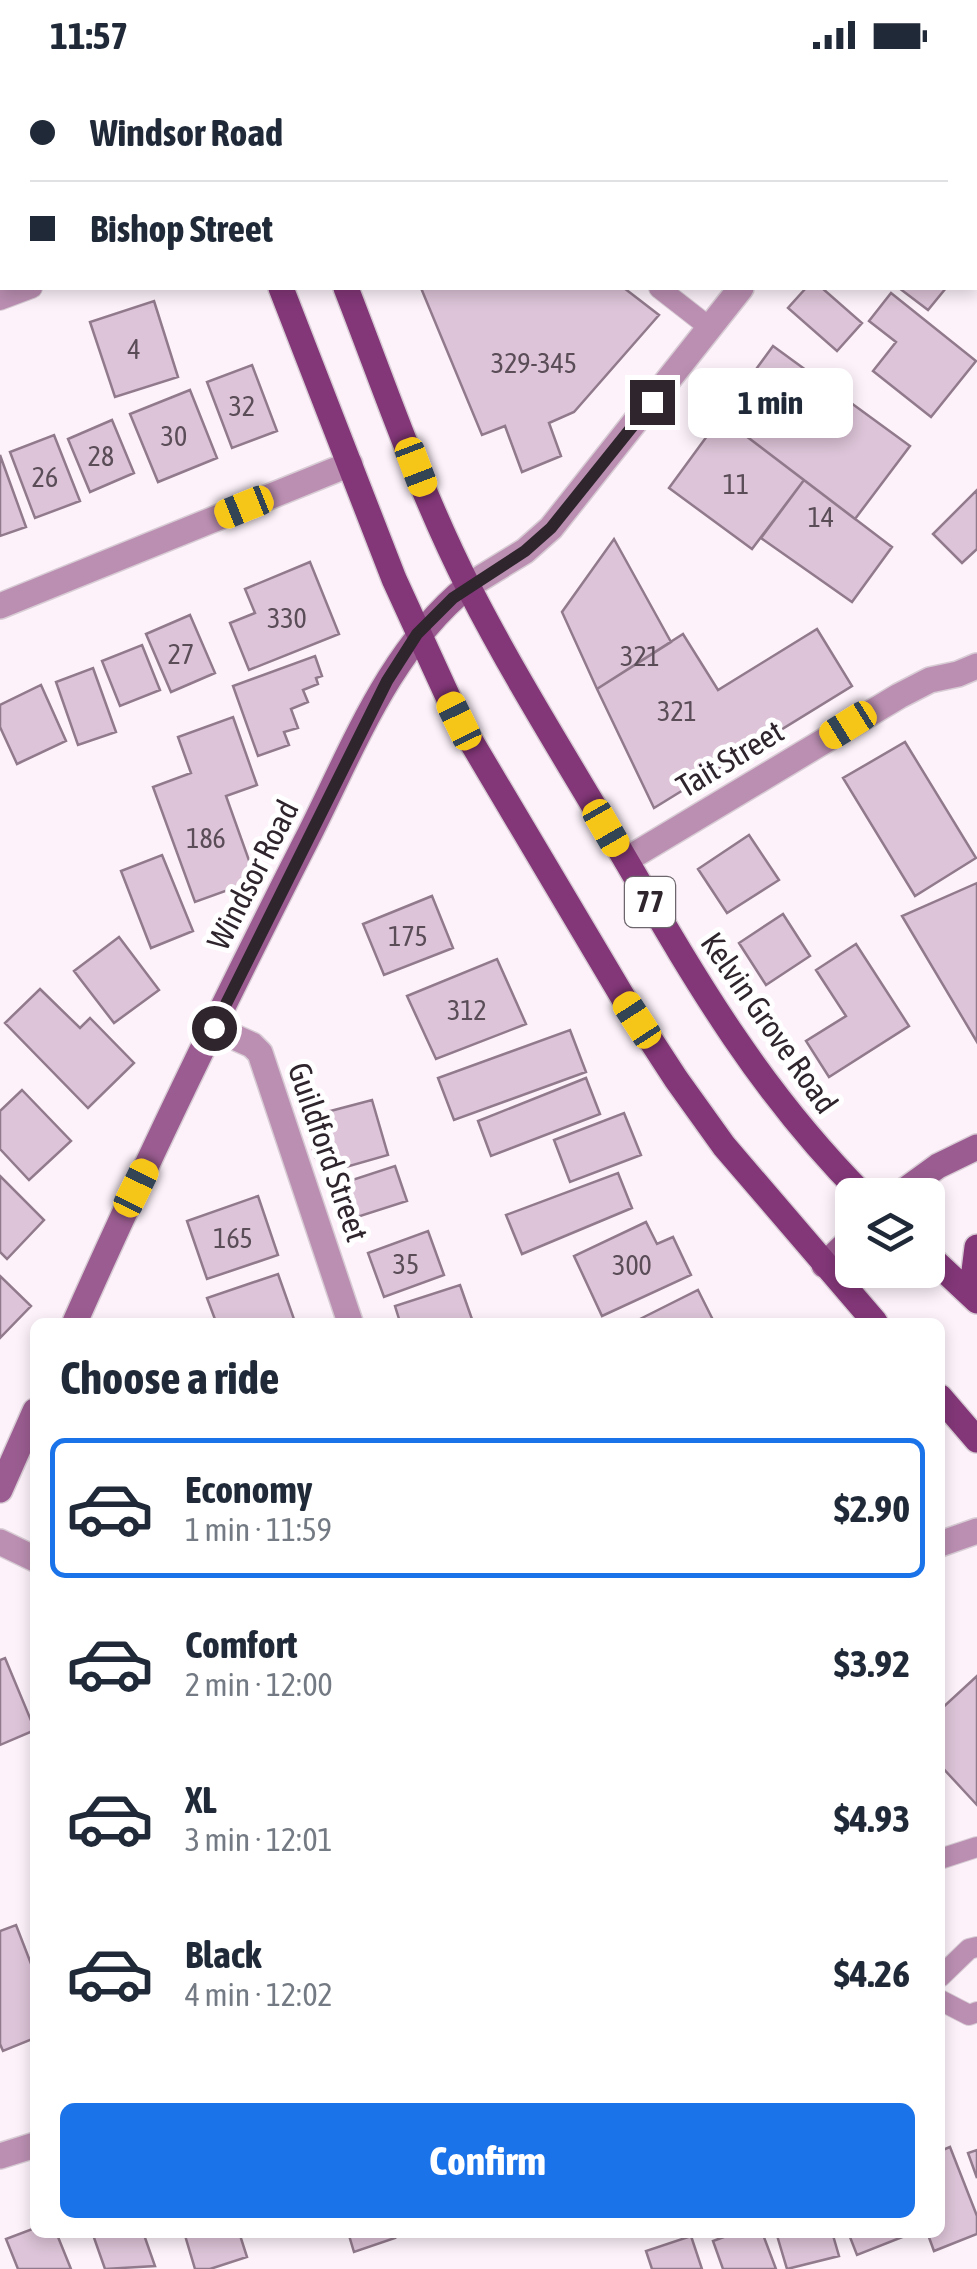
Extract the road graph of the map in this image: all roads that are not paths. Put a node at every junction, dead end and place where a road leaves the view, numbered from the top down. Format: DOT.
graph roads {
  1 [pos="27,290"];
  2 [pos="282,290"];
  3 [pos="347,290"];
  4 [pos="662,290"];
  5 [pos="739,290"];
  6 [pos="0,300"];
  7 [pos="709,328"];
  8 [pos="350,464"];
  9 [pos="468,586"];
  10 [pos="0,606"];
  11 [pos="417,634"];
  12 [pos="977,666"];
  13 [pos="626,860"];
  14 [pos="214,1028"];
  15 [pos="977,1147"];
  16 [pos="846,1178"];
  17 [pos="921,1178"];
  18 [pos="977,1246"];
  19 [pos="835,1254"];
  20 [pos="824,1264"];
  21 [pos="945,1271"];
  22 [pos="974,1298"];
  23 [pos="76,1318"];
  24 [pos="349,1318"];
  25 [pos="871,1318"];
  26 [pos="945,1403"];
  27 [pos="30,1422"];
  28 [pos="977,1440"];
  29 [pos="0,1490"];
  30 [pos="977,1531"];
  31 [pos="0,1542"];
  32 [pos="945,1542"];
  33 [pos="30,1557"];
  34 [pos="977,1847"];
  35 [pos="945,1857"];
  36 [pos="977,1947"];
  37 [pos="945,1972"];
  38 [pos="945,2003"];
  39 [pos="977,2012"];
  40 [pos="30,2146"];
  41 [pos="0,2156"];
  1 -- 6 [label="lane"];
  2 -- 8 [label="main road, 77"];
  3 -- 9 [label="main road, Kelvin Grove Road / 77"];
  4 -- 7 [label="lane"];
  5 -- 7 [label="street"];
  7 -- 9 [label="street"];
  8 -- 10 [label="street"];
  8 -- 11 [label="main road, 77"];
  9 -- 11 [label="main road, Windsor Road"];
  9 -- 13 [label="main road, Kelvin Grove Road / 77"];
  11 -- 14 [label="main road, Windsor Road"];
  11 -- 20 [label="main road, 77"];
  12 -- 13 [label="street, Tait Street"];
  13 -- 16 [label="main road, Kelvin Grove Road / 77"];
  14 -- 23 [label="main road, Windsor Road"];
  14 -- 24 [label="street, Guildford Street"];
  15 -- 17 [label="main road"];
  18 -- 22 [label="main road"];
  19 -- 20 [label="main road"];
  20 -- 25 [label="main road, 77"];
  21 -- 22 [label="main road"];
  26 -- 28 [label="main road"];
  27 -- 29 [label="main road"];
  30 -- 32 [label="street"];
  31 -- 33 [label="street"];
  34 -- 35 [label="lane"];
  36 -- 37 [label="lane"];
  38 -- 39 [label="lane"];
  40 -- 41 [label="street"];
}
